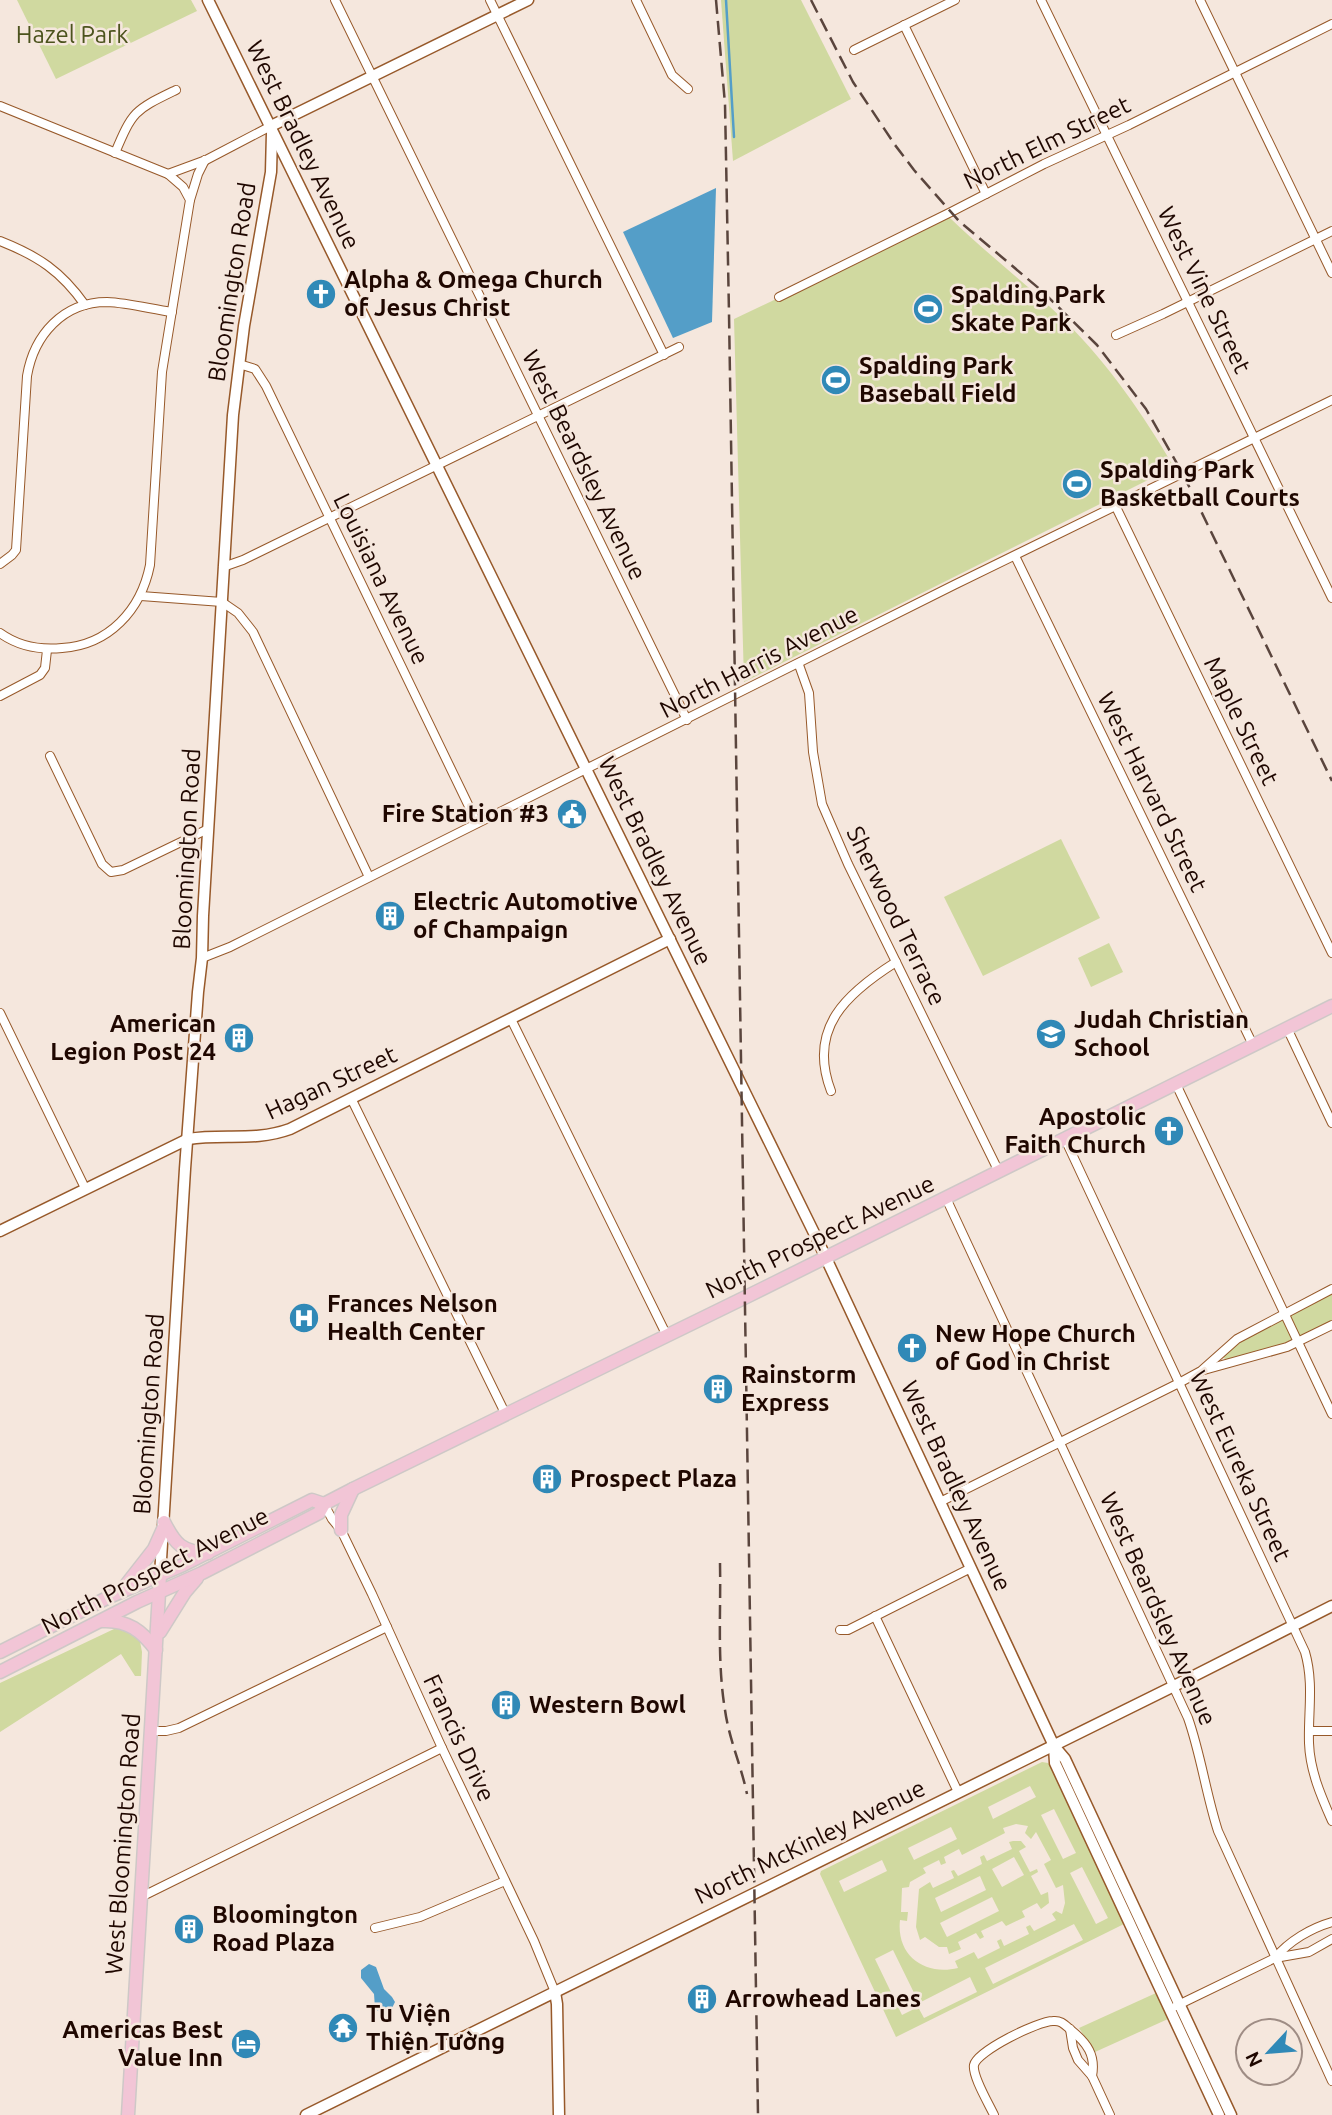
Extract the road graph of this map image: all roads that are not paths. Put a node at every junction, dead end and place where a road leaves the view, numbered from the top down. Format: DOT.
graph roads {
  1 [pos="208,0"];
  2 [pos="335,0"];
  3 [pos="490,0"];
  4 [pos="528,0"];
  5 [pos="636,0"];
  6 [pos="955,0"];
  7 [pos="1041,0"];
  8 [pos="1200,0"];
  9 [pos="497,15"];
  10 [pos="1332,23"];
  11 [pos="904,25"];
  12 [pos="853,50"];
  13 [pos="1234,71"];
  14 [pos="373,76"];
  15 [pos="688,89"];
  16 [pos="176,90"];
  17 [pos="0,106"];
  18 [pos="271,127"];
  19 [pos="1107,134"];
  20 [pos="115,153"];
  21 [pos="206,160"];
  22 [pos="168,174"];
  23 [pos="986,194"];
  24 [pos="190,200"];
  25 [pos="1332,231"];
  26 [pos="1315,239"];
  27 [pos="0,240"];
  28 [pos="1332,273"];
  29 [pos="779,297"];
  30 [pos="1188,301"];
  31 [pos="85,305"];
  32 [pos="172,312"];
  33 [pos="1116,335"];
  34 [pos="678,347"];
  35 [pos="664,355"];
  36 [pos="239,364"];
  37 [pos="1332,400"];
  38 [pos="538,416"];
  39 [pos="1255,438"];
  40 [pos="438,465"];
  41 [pos="1116,507"];
  42 [pos="329,517"];
  43 [pos="1015,556"];
  44 [pos="0,564"];
  45 [pos="223,567"];
  46 [pos="141,596"];
  47 [pos="1332,598"];
  48 [pos="222,601"];
  49 [pos="0,633"];
  50 [pos="47,650"];
  51 [pos="799,664"];
  52 [pos="0,696"];
  53 [pos="687,720"];
  54 [pos="50,756"];
  55 [pos="587,769"];
  56 [pos="477,823"];
  57 [pos="208,829"];
  58 [pos="369,877"];
  59 [pos="670,939"];
  60 [pos="1332,953"];
  61 [pos="202,958"];
  62 [pos="896,962"];
  63 [pos="1332,1006"];
  64 [pos="0,1013"];
  65 [pos="511,1019"];
  66 [pos="1287,1028"];
  67 [pos="1253,1045"];
  68 [pos="1176,1084"];
  69 [pos="831,1091"];
  70 [pos="351,1098"];
  71 [pos="1332,1123"];
  72 [pos="188,1139"];
  73 [pos="1065,1139"];
  74 [pos="999,1172"];
  75 [pos="85,1188"];
  76 [pos="946,1198"];
  77 [pos="0,1231"];
  78 [pos="826,1258"];
  79 [pos="1332,1289"];
  80 [pos="1284,1313"];
  81 [pos="1332,1325"];
  82 [pos="667,1336"];
  83 [pos="1298,1342"];
  84 [pos="1201,1371"];
  85 [pos="1179,1383"];
  86 [pos="1332,1414"];
  87 [pos="506,1415"];
  88 [pos="1061,1442"];
  89 [pos="353,1489"];
  90 [pos="940,1502"];
  91 [pos="324,1504"];
  92 [pos="164,1526"];
  93 [pos="341,1530"];
  94 [pos="208,1553"];
  95 [pos="971,1568"];
  96 [pos="202,1573"];
  97 [pos="160,1576"];
  98 [pos="120,1592"];
  99 [pos="160,1592"];
  100 [pos="1332,1606"];
  101 [pos="875,1616"];
  102 [pos="99,1621"];
  103 [pos="1293,1625"];
  104 [pos="387,1628"];
  105 [pos="839,1630"];
  106 [pos="158,1635"];
  107 [pos="156,1650"];
  108 [pos="0,1652"];
  109 [pos="0,1672"];
  110 [pos="1174,1686"];
  111 [pos="152,1731"];
  112 [pos="1310,1731"];
  113 [pos="1332,1731"];
  114 [pos="1054,1746"];
  115 [pos="442,1748"];
  116 [pos="958,1792"];
  117 [pos="1332,1821"];
  118 [pos="505,1881"];
  119 [pos="141,1898"];
  120 [pos="1332,1922"];
  121 [pos="375,1928"];
  122 [pos="1332,1939"];
  123 [pos="1275,1958"];
  124 [pos="555,1992"];
  125 [pos="1174,2007"];
  126 [pos="1070,2029"];
  127 [pos="1092,2076"];
  128 [pos="1332,2081"];
  129 [pos="128,2115"];
  130 [pos="306,2115"];
  131 [pos="559,2115"];
  132 [pos="994,2115"];
  133 [pos="1110,2115"];
  134 [pos="1219,2115"];
  135 [pos="1231,2115"];
  1 -- 18 [label="main road, West Bradley Avenue"];
  2 -- 14 [label="street, West Beardsley Avenue"];
  3 -- 9 [label="street"];
  4 -- 9 [label="main road"];
  5 -- 15 [label="street"];
  6 -- 11 [label="street"];
  7 -- 19 [label="street, West Vine Street"];
  8 -- 13 [label="street"];
  9 -- 14 [label="main road"];
  9 -- 35 [label="street"];
  10 -- 13 [label="street, North Elm Street"];
  11 -- 12 [label="street"];
  11 -- 23 [label="street"];
  13 -- 19 [label="street, North Elm Street"];
  13 -- 26 [label="street"];
  14 -- 18 [label="main road"];
  14 -- 38 [label="street, West Beardsley Avenue"];
  16 -- 20 [label="street"];
  17 -- 20 [label="street"];
  18 -- 21 [label="street"];
  18 -- 36 [label="main road, Bloomington Road"];
  18 -- 40 [label="main road, West Bradley Avenue"];
  19 -- 23 [label="street, North Elm Street"];
  19 -- 30 [label="street, West Vine Street"];
  20 -- 22 [label="street"];
  21 -- 22 [label="street"];
  21 -- 24 [label="street"];
  22 -- 24 [label="street"];
  23 -- 29 [label="street, North Elm Street"];
  24 -- 32 [label="street"];
  25 -- 26 [label="street"];
  26 -- 28 [label="street"];
  26 -- 30 [label="street"];
  27 -- 31 [label="street"];
  30 -- 33 [label="street"];
  30 -- 39 [label="street, West Vine Street"];
  31 -- 32 [label="street"];
  31 -- 44 [label="street"];
  32 -- 46 [label="street"];
  34 -- 35 [label="street"];
  35 -- 38 [label="street"];
  36 -- 42 [label="street, Louisiana Avenue"];
  36 -- 45 [label="main road, Bloomington Road"];
  37 -- 39 [label="street, North Harris Avenue"];
  38 -- 40 [label="street"];
  38 -- 53 [label="street, West Beardsley Avenue"];
  39 -- 41 [label="street, North Harris Avenue"];
  39 -- 47 [label="street, West Vine Street"];
  40 -- 42 [label="street"];
  40 -- 55 [label="main road, West Bradley Avenue"];
  41 -- 43 [label="street, North Harris Avenue"];
  41 -- 60 [label="street, Maple Street"];
  42 -- 45 [label="street"];
  42 -- 56 [label="street, Louisiana Avenue"];
  43 -- 51 [label="street, North Harris Avenue"];
  43 -- 67 [label="street, West Harvard Street"];
  45 -- 48 [label="main road, Bloomington Road"];
  46 -- 48 [label="street"];
  46 -- 50 [label="street"];
  48 -- 57 [label="main road, Bloomington Road"];
  48 -- 58 [label="street"];
  49 -- 50 [label="street"];
  50 -- 52 [label="street"];
  51 -- 53 [label="street, North Harris Avenue"];
  51 -- 62 [label="street, Sherwood Terrace"];
  53 -- 55 [label="street, North Harris Avenue"];
  54 -- 57 [label="street"];
  55 -- 56 [label="street, North Harris Avenue"];
  55 -- 59 [label="main road, West Bradley Avenue"];
  56 -- 58 [label="street, North Harris Avenue"];
  57 -- 61 [label="main road, Bloomington Road"];
  58 -- 61 [label="street, North Harris Avenue"];
  59 -- 65 [label="main road, Hagan Street"];
  59 -- 78 [label="main road, West Bradley Avenue"];
  61 -- 72 [label="main road, Bloomington Road"];
  62 -- 69 [label="street"];
  62 -- 74 [label="street, Sherwood Terrace"];
  63 -- 66 [label="main road, North Prospect Avenue"];
  64 -- 75 [label="street"];
  65 -- 70 [label="main road, Hagan Street"];
  65 -- 82 [label="street"];
  66 -- 67 [label="main road, North Prospect Avenue"];
  66 -- 71 [label="street"];
  67 -- 68 [label="main road, North Prospect Avenue"];
  68 -- 73 [label="main road, North Prospect Avenue"];
  68 -- 80 [label="street"];
  70 -- 72 [label="main road, Hagan Street"];
  70 -- 87 [label="street"];
  72 -- 75 [label="main road, Hagan Street"];
  72 -- 92 [label="main road, Bloomington Road"];
  73 -- 74 [label="main road, North Prospect Avenue"];
  73 -- 85 [label="street, West Eureka Street"];
  74 -- 76 [label="main road, North Prospect Avenue"];
  75 -- 77 [label="main road, Hagan Street"];
  76 -- 78 [label="main road, North Prospect Avenue"];
  76 -- 88 [label="street, West Beardsley Avenue"];
  78 -- 82 [label="main road, North Prospect Avenue"];
  78 -- 90 [label="main road, West Bradley Avenue"];
  79 -- 80 [label="street"];
  80 -- 83 [label="street"];
  80 -- 84 [label="street"];
  81 -- 83 [label="street"];
  82 -- 87 [label="main road, North Prospect Avenue"];
  83 -- 84 [label="street"];
  83 -- 86 [label="street"];
  84 -- 85 [label="street"];
  85 -- 88 [label="street"];
  85 -- 103 [label="street, West Eureka Street"];
  87 -- 89 [label="main road, North Prospect Avenue"];
  88 -- 90 [label="street"];
  88 -- 110 [label="street, West Beardsley Avenue"];
  89 -- 91 [label="main road, North Prospect Avenue"];
  89 -- 93 [label="main road"];
  90 -- 95 [label="main road, West Bradley Avenue"];
  91 -- 93 [label="street, Francis Drive"];
  91 -- 94 [label="main road, North Prospect Avenue"];
  91 -- 96 [label="main road, North Prospect Avenue"];
  92 -- 94 [label="main road"];
  92 -- 97 [label="main road, Bloomington Road"];
  92 -- 98 [label="main road"];
  93 -- 104 [label="street, Francis Drive"];
  94 -- 97 [label="main road, North Prospect Avenue"];
  95 -- 101 [label="street"];
  95 -- 114 [label="main road, West Bradley Avenue"];
  96 -- 99 [label="main road, North Prospect Avenue"];
  96 -- 106 [label="main road"];
  97 -- 98 [label="main road, North Prospect Avenue"];
  97 -- 99 [label="main road, West Bloomington Road"];
  98 -- 108 [label="main road, North Prospect Avenue"];
  99 -- 102 [label="main road, North Prospect Avenue"];
  99 -- 106 [label="main road, West Bloomington Road"];
  100 -- 103 [label="main road, North McKinley Avenue"];
  101 -- 105 [label="street"];
  101 -- 116 [label="street"];
  102 -- 107 [label="main road"];
  102 -- 109 [label="main road, North Prospect Avenue"];
  103 -- 110 [label="main road, North McKinley Avenue"];
  103 -- 112 [label="street, West Eureka Street"];
  104 -- 111 [label="street"];
  104 -- 115 [label="street, Francis Drive"];
  106 -- 107 [label="main road, West Bloomington Road"];
  107 -- 111 [label="main road, West Bloomington Road"];
  110 -- 114 [label="main road, North McKinley Avenue"];
  110 -- 123 [label="street, West Beardsley Avenue"];
  111 -- 119 [label="main road, West Bloomington Road"];
  112 -- 113 [label="street"];
  112 -- 117 [label="street, West Eureka Street"];
  114 -- 116 [label="main road, North McKinley Avenue"];
  114 -- 125 [label="main road, West Bradley Avenue"];
  115 -- 118 [label="street, Francis Drive"];
  115 -- 119 [label="street"];
  116 -- 124 [label="main road, North McKinley Avenue"];
  118 -- 121 [label="street"];
  118 -- 124 [label="street, Francis Drive"];
  119 -- 129 [label="main road, West Bloomington Road"];
  120 -- 123 [label="street"];
  122 -- 123 [label="street"];
  123 -- 125 [label="street"];
  123 -- 128 [label="street, West Beardsley Avenue"];
  124 -- 130 [label="main road, North McKinley Avenue"];
  124 -- 131 [label="main road"];
  125 -- 134 [label="main road, West Bradley Avenue"];
  125 -- 135 [label="main road, West Bradley Avenue"];
  126 -- 127 [label="street"];
  126 -- 127 [label="street"];
  126 -- 132 [label="street"];
  127 -- 133 [label="street"];
}
